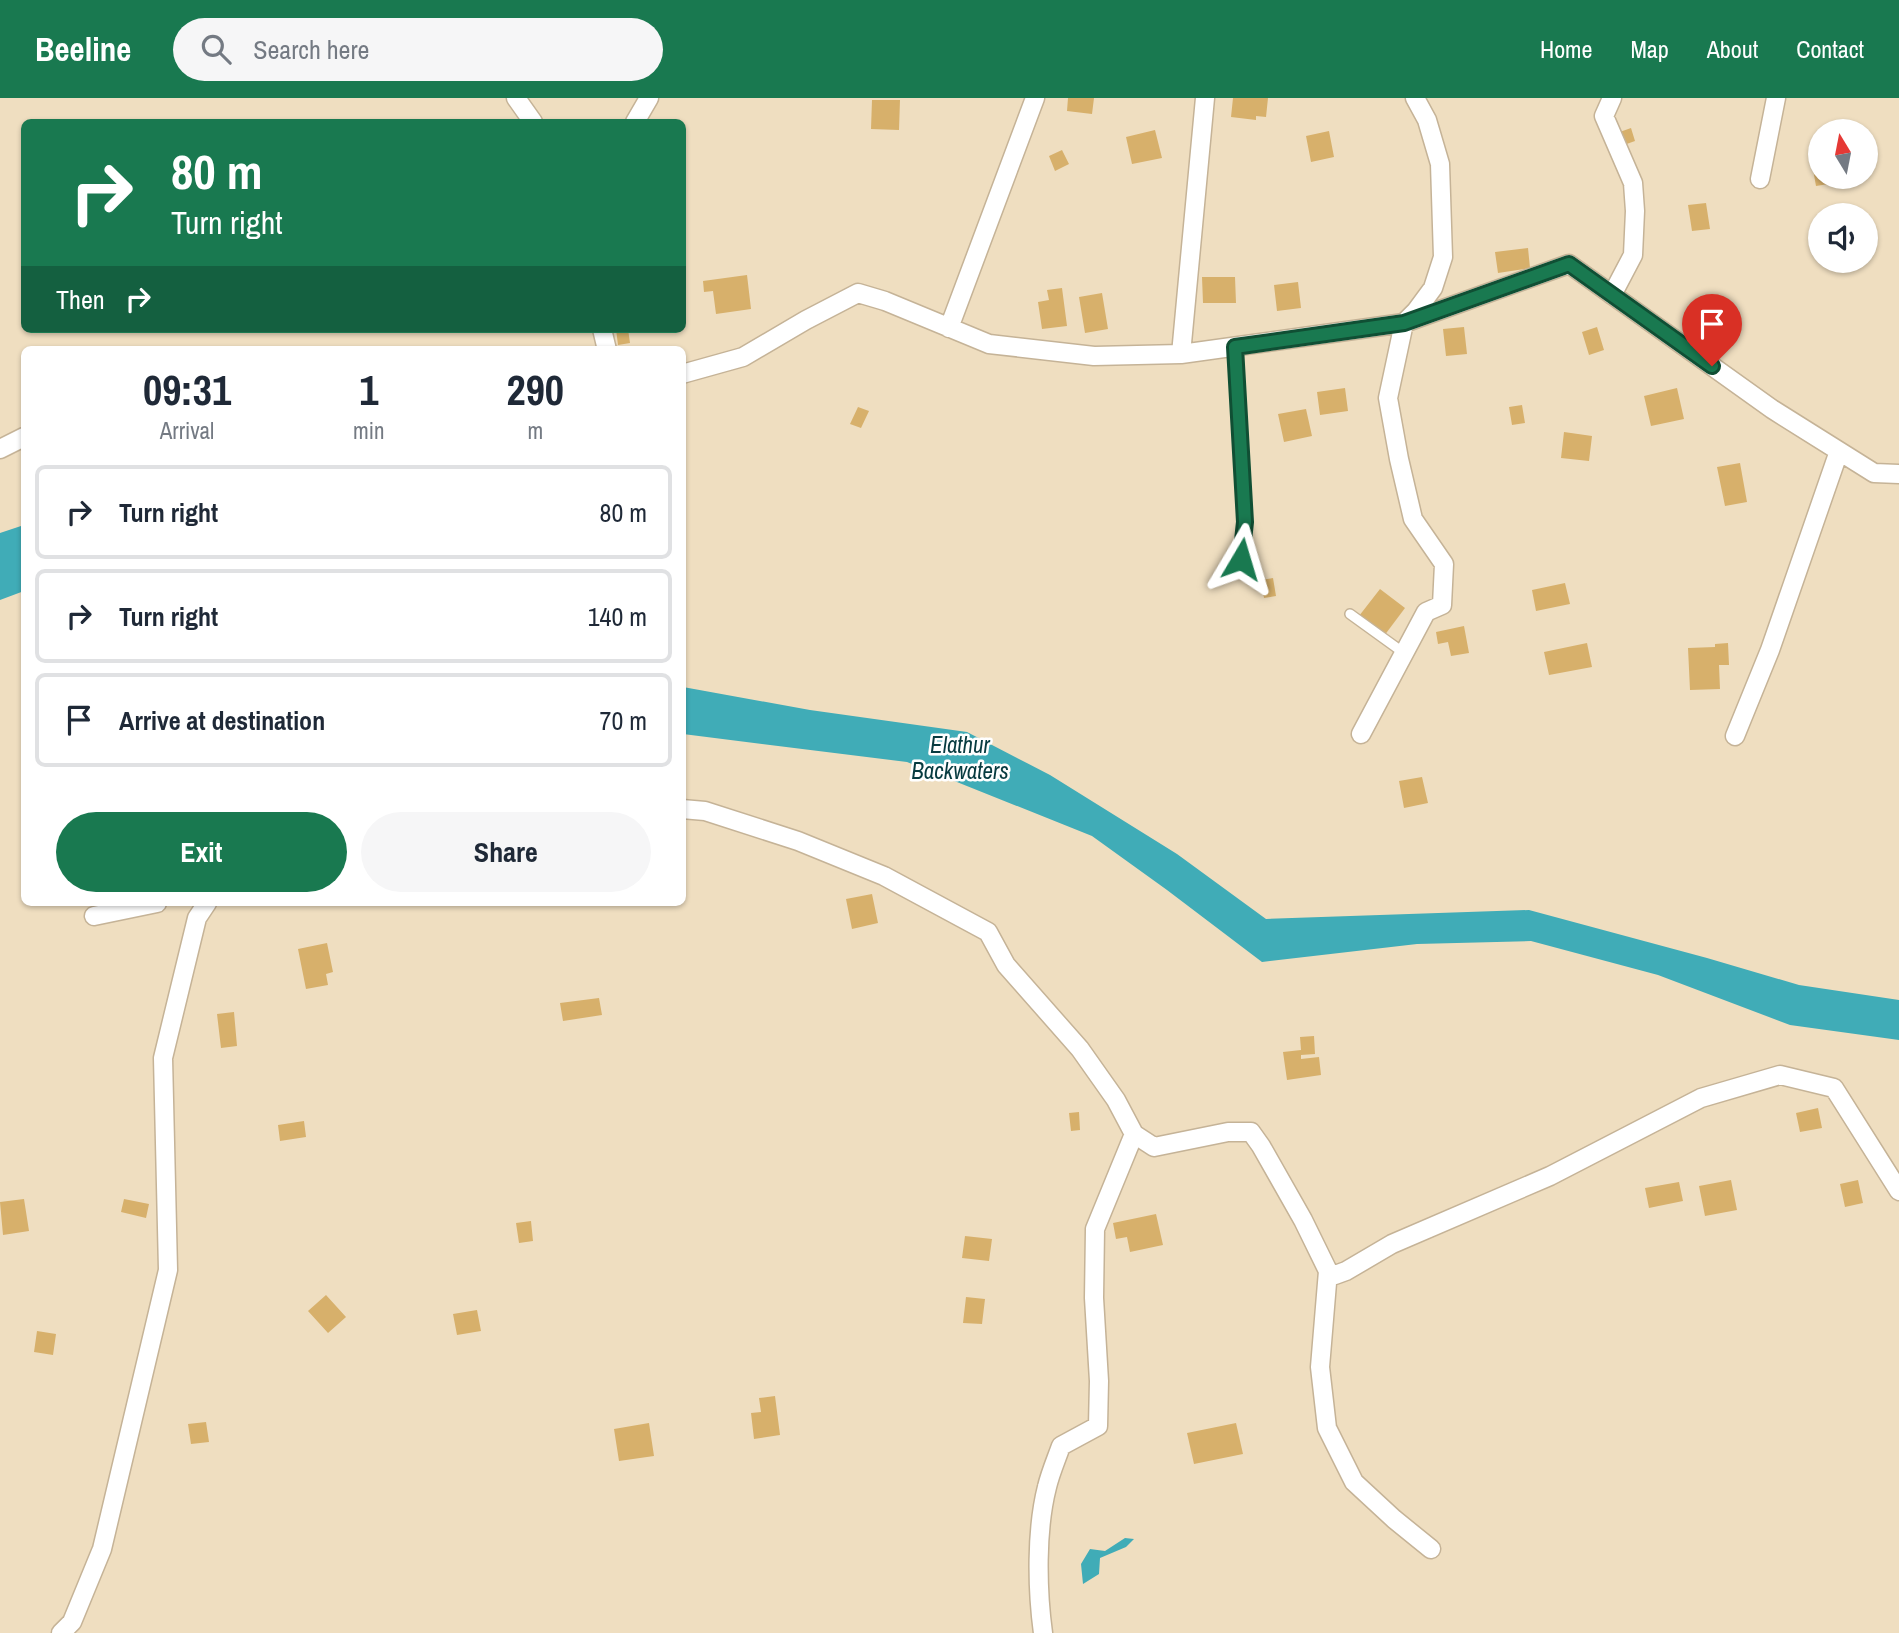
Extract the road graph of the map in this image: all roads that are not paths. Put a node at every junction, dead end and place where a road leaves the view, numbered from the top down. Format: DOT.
graph roads {
  1 [pos="516,98"];
  2 [pos="649,98"];
  3 [pos="1035,98"];
  4 [pos="1205,98"];
  5 [pos="1415,98"];
  6 [pos="1612,98"];
  7 [pos="1776,98"];
  8 [pos="531,119"];
  9 [pos="637,119"];
  10 [pos="1760,180"];
  11 [pos="1612,295"];
  12 [pos="1404,323"];
  13 [pos="949,328"];
  14 [pos="1235,347"];
  15 [pos="1181,354"];
  16 [pos="686,373"];
  17 [pos="21,438"];
  18 [pos="0,449"];
  19 [pos="1839,451"];
  20 [pos="1899,474"];
  21 [pos="1241,559"];
  22 [pos="1350,614"];
  23 [pos="1404,653"];
  24 [pos="1361,734"];
  25 [pos="1735,736"];
  26 [pos="686,809"];
  27 [pos="142,906"];
  28 [pos="205,906"];
  29 [pos="94,916"];
  30 [pos="1134,1134"];
  31 [pos="1899,1191"];
  32 [pos="1328,1272"];
  33 [pos="1431,1549"];
  34 [pos="61,1633"];
  35 [pos="1043,1633"];
  1 -- 8 [label="street"];
  2 -- 9 [label="street"];
  3 -- 13 [label="street"];
  4 -- 15 [label="street"];
  5 -- 12 [label="street"];
  6 -- 11 [label="street"];
  7 -- 10 [label="street"];
  11 -- 12 [label="street"];
  11 -- 19 [label="street"];
  12 -- 14 [label="street"];
  12 -- 23 [label="street"];
  13 -- 15 [label="street"];
  13 -- 16 [label="street"];
  14 -- 15 [label="street"];
  14 -- 21 [label="lane"];
  17 -- 18 [label="street"];
  19 -- 20 [label="street"];
  19 -- 25 [label="street"];
  22 -- 23 [label="lane"];
  23 -- 24 [label="street"];
  26 -- 30 [label="street"];
  27 -- 29 [label="street"];
  28 -- 34 [label="street"];
  30 -- 32 [label="street"];
  30 -- 35 [label="street"];
  31 -- 32 [label="street"];
  32 -- 33 [label="street"];
}
